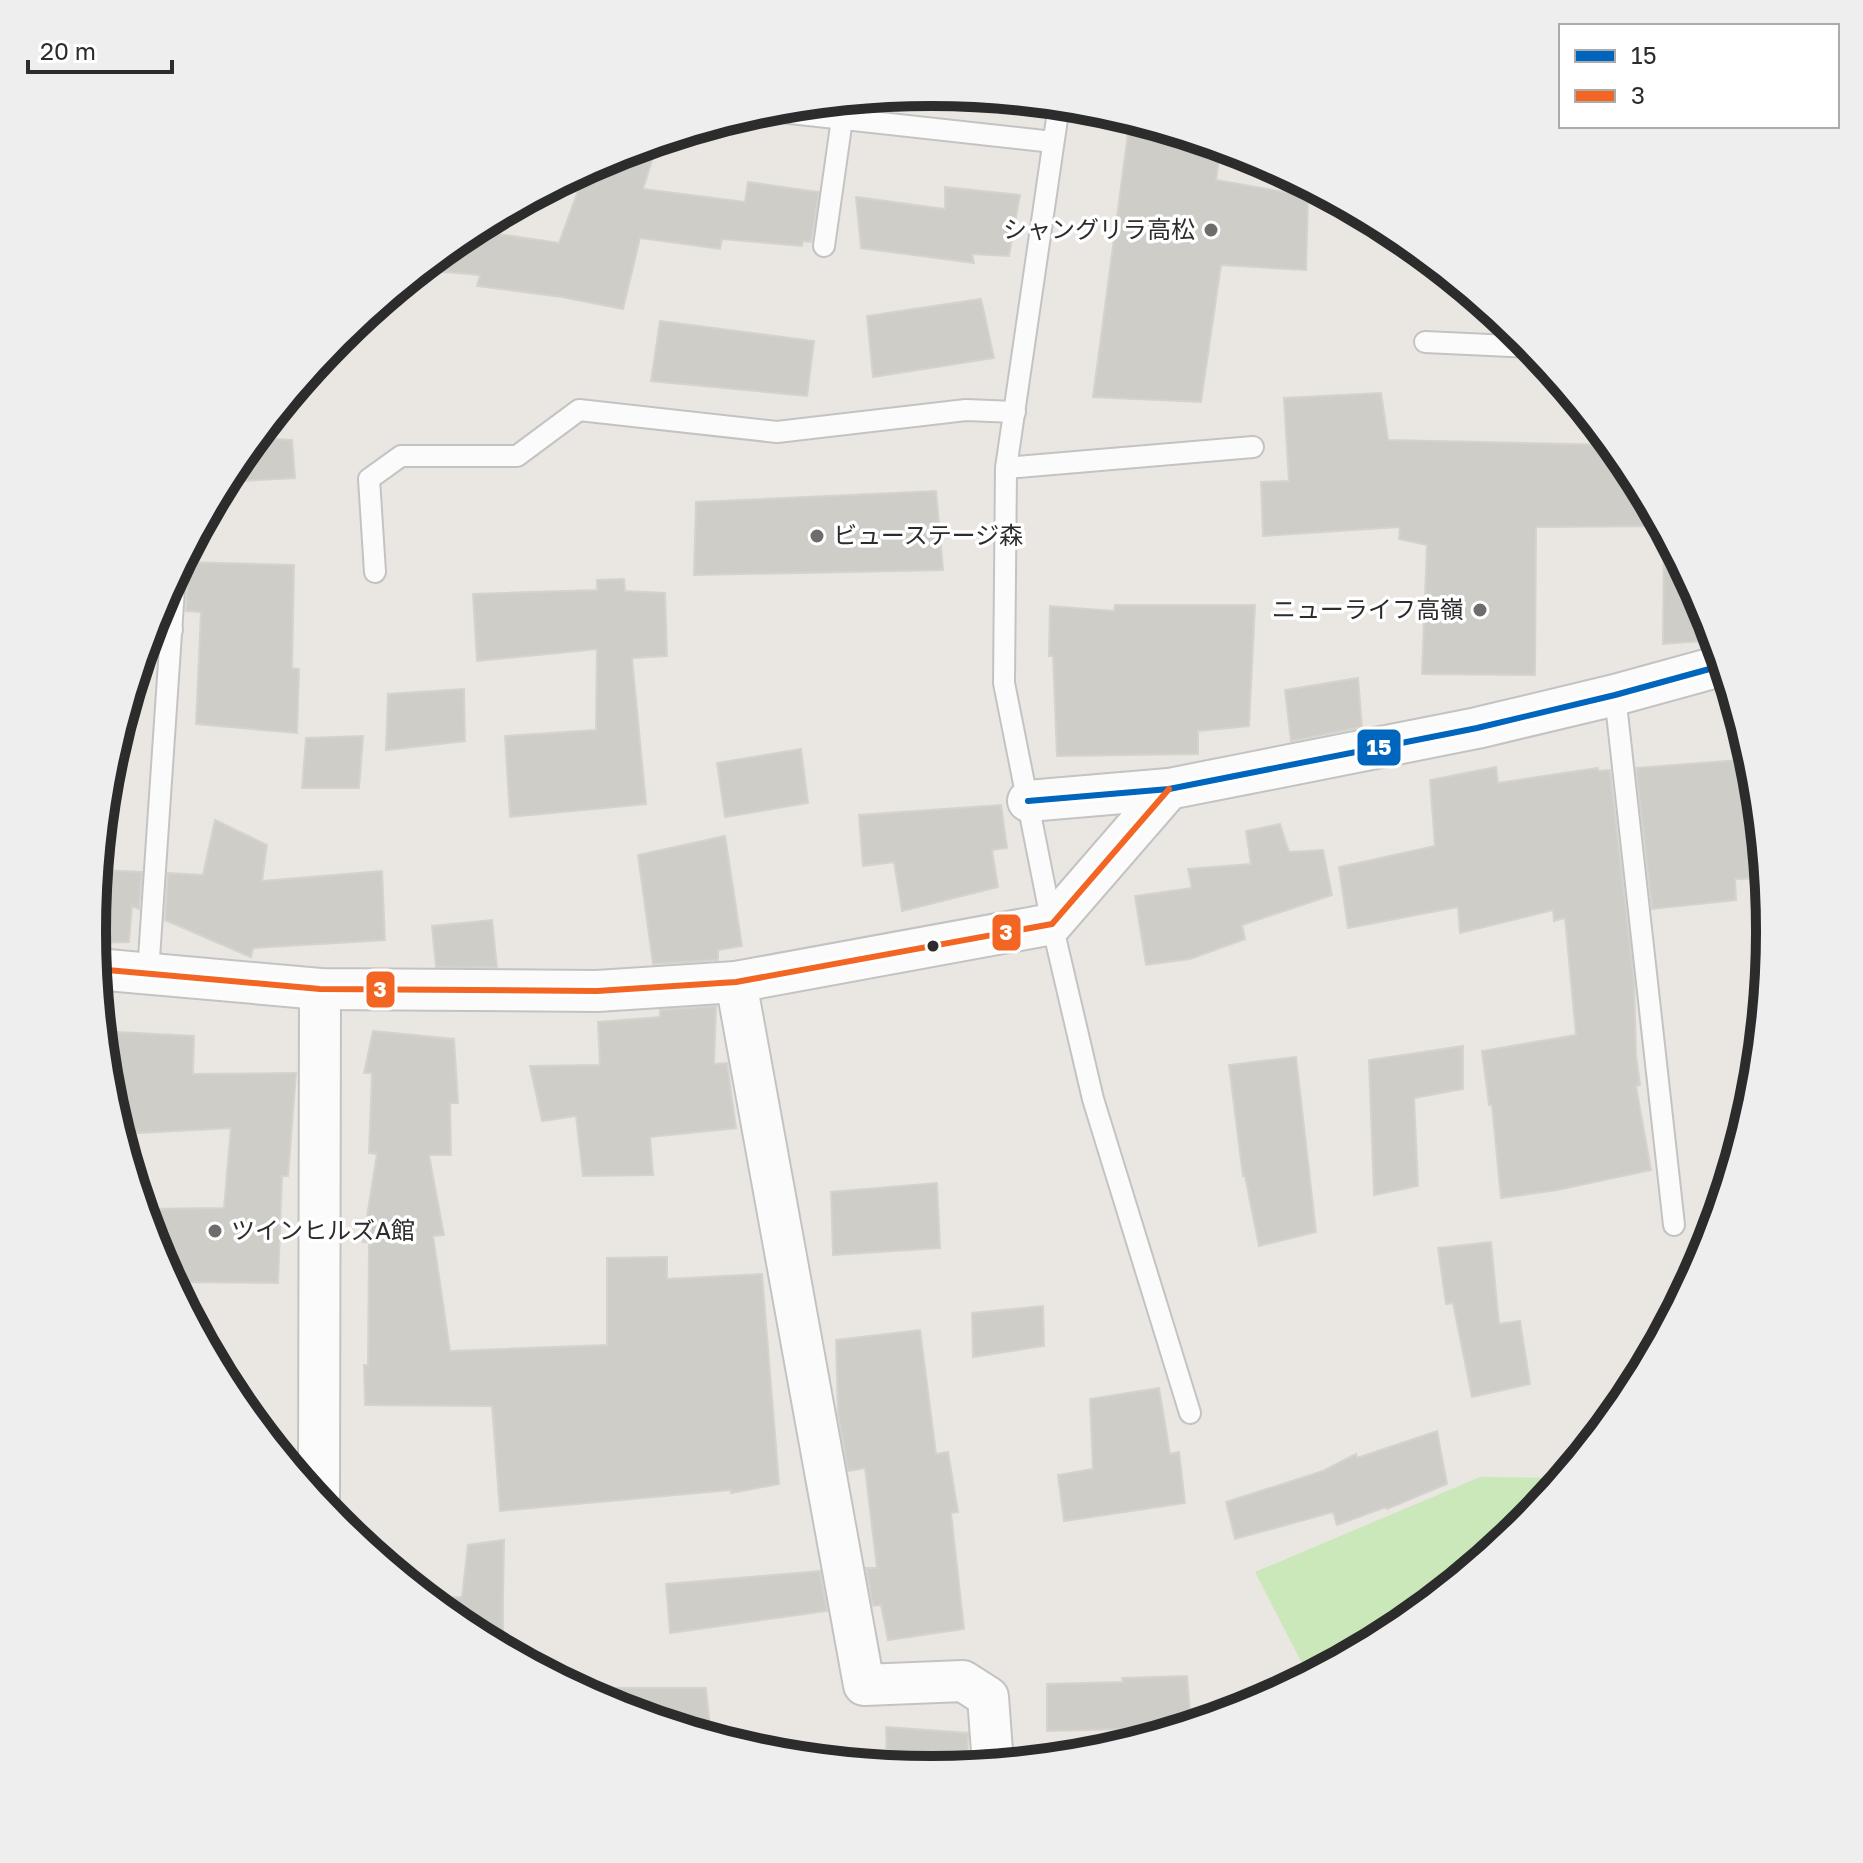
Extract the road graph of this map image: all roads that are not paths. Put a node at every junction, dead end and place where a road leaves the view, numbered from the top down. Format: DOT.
graph roads {
  1 [pos="810,115"];
  2 [pos="1057,116"];
  3 [pos="842,119"];
  4 [pos="1053,142"];
  5 [pos="824,246"];
  6 [pos="1425,342"];
  7 [pos="1513,346"];
  8 [pos="1015,412"];
  9 [pos="1253,447"];
  10 [pos="1006,468"];
  11 [pos="375,572"];
  12 [pos="173,606"];
  13 [pos="164,630"];
  14 [pos="172,630"];
  15 [pos="1714,668"];
  16 [pos="1615,695"];
  17 [pos="1169,789"];
  18 [pos="1028,801"];
  19 [pos="1052,924"];
  20 [pos="107,970"];
  21 [pos="148,973"];
  22 [pos="736,982"];
  23 [pos="320,989"];
  24 [pos="1674,1225"];
  25 [pos="1190,1413"];
  26 [pos="319,1484"];
  27 [pos="992,1754"];
  1 -- 3 [label="lane"];
  2 -- 4 [label="lane"];
  3 -- 4 [label="lane"];
  3 -- 5 [label="lane"];
  4 -- 8 [label="lane"];
  6 -- 7 [label="lane"];
  8 -- 10 [label="lane"];
  8 -- 11 [label="lane"];
  9 -- 10 [label="lane"];
  10 -- 18 [label="lane"];
  12 -- 14 [label="lane"];
  13 -- 14 [label="lane"];
  14 -- 21 [label="lane"];
  15 -- 16 [label="street"];
  16 -- 17 [label="street"];
  16 -- 24 [label="lane"];
  17 -- 18 [label="street"];
  17 -- 19 [label="street"];
  18 -- 19 [label="lane"];
  19 -- 22 [label="street"];
  19 -- 25 [label="lane"];
  20 -- 21 [label="street"];
  21 -- 23 [label="street"];
  22 -- 23 [label="street"];
  22 -- 27 [label="street"];
  23 -- 26 [label="street"];
}
